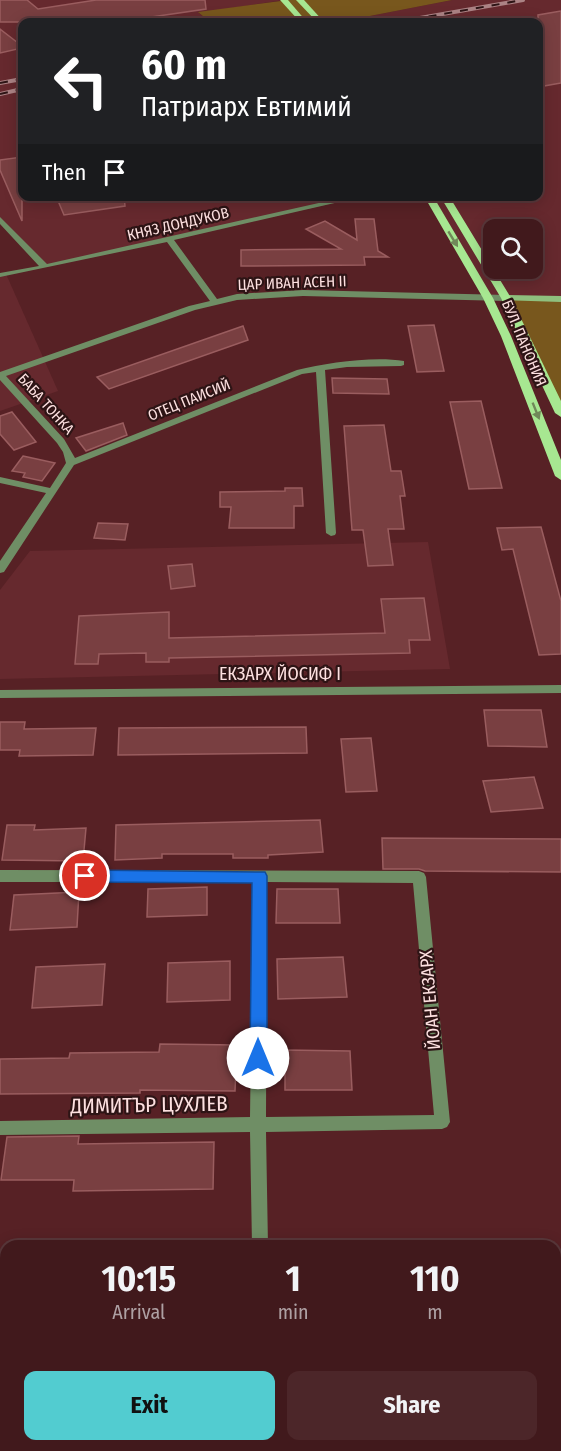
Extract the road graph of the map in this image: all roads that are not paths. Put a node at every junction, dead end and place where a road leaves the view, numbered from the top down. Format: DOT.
graph roads {
  1 [pos="284,0"];
  2 [pos="300,0"];
  3 [pos="300,18"];
  4 [pos="317,18"];
  5 [pos="340,201"];
  6 [pos="431,201"];
  7 [pos="447,201"];
  8 [pos="0,219"];
  9 [pos="170,240"];
  10 [pos="45,267"];
  11 [pos="0,275"];
  12 [pos="488,298"];
  13 [pos="506,298"];
  14 [pos="561,299"];
  15 [pos="214,301"];
  16 [pos="401,363"];
  17 [pos="320,367"];
  18 [pos="0,375"];
  19 [pos="561,413"];
  20 [pos="70,458"];
  21 [pos="561,476"];
  22 [pos="0,480"];
  23 [pos="51,491"];
  24 [pos="331,533"];
  25 [pos="0,569"];
  26 [pos="561,689"];
  27 [pos="0,694"];
  28 [pos="0,876"];
  29 [pos="260,876"];
  30 [pos="442,1122"];
  31 [pos="258,1125"];
  32 [pos="0,1128"];
  33 [pos="260,1240"];
  1 -- 3 [label="main road"];
  2 -- 4 [label="main road"];
  5 -- 9 [label="street, КНЯЗ ДОНДУКОВ"];
  6 -- 12 [label="main road, БУЛ. ПАНОНИЯ, one-way"];
  7 -- 13 [label="main road, БУЛ. ПАНОНИЯ"];
  8 -- 10 [label="street"];
  9 -- 10 [label="street, КНЯЗ ДОНДУКОВ"];
  9 -- 15 [label="street"];
  10 -- 11 [label="street, КНЯЗ ДОНДУКОВ"];
  12 -- 13 [label="street, ЦАР ИВАН АСЕН II"];
  12 -- 15 [label="street, ЦАР ИВАН АСЕН II"];
  12 -- 21 [label="main road, БУЛ. ПАНОНИЯ, one-way"];
  13 -- 14 [label="main road, ЦАР ИВАН АСЕН II"];
  13 -- 19 [label="main road, БУЛ. ПАНОНИЯ"];
  15 -- 18 [label="street, ЦАР ИВАН АСЕН II"];
  16 -- 17 [label="street, ОТЕЦ ПАИСИЙ"];
  17 -- 20 [label="street, ОТЕЦ ПАИСИЙ"];
  17 -- 24 [label="street"];
  18 -- 20 [label="street, БАБА ТОНКА"];
  20 -- 23 [label="street"];
  22 -- 23 [label="street"];
  23 -- 25 [label="street"];
  26 -- 27 [label="street, ЕКЗАРХ ЙОСИФ I"];
  28 -- 29 [label="street"];
  29 -- 30 [label="street, ЙОАН ЕКЗАРХ"];
  29 -- 31 [label="street"];
  30 -- 31 [label="street, ДИМИТЪР ЦУХЛЕВ"];
  31 -- 32 [label="street, ДИМИТЪР ЦУХЛЕВ"];
  31 -- 33 [label="street"];
}
